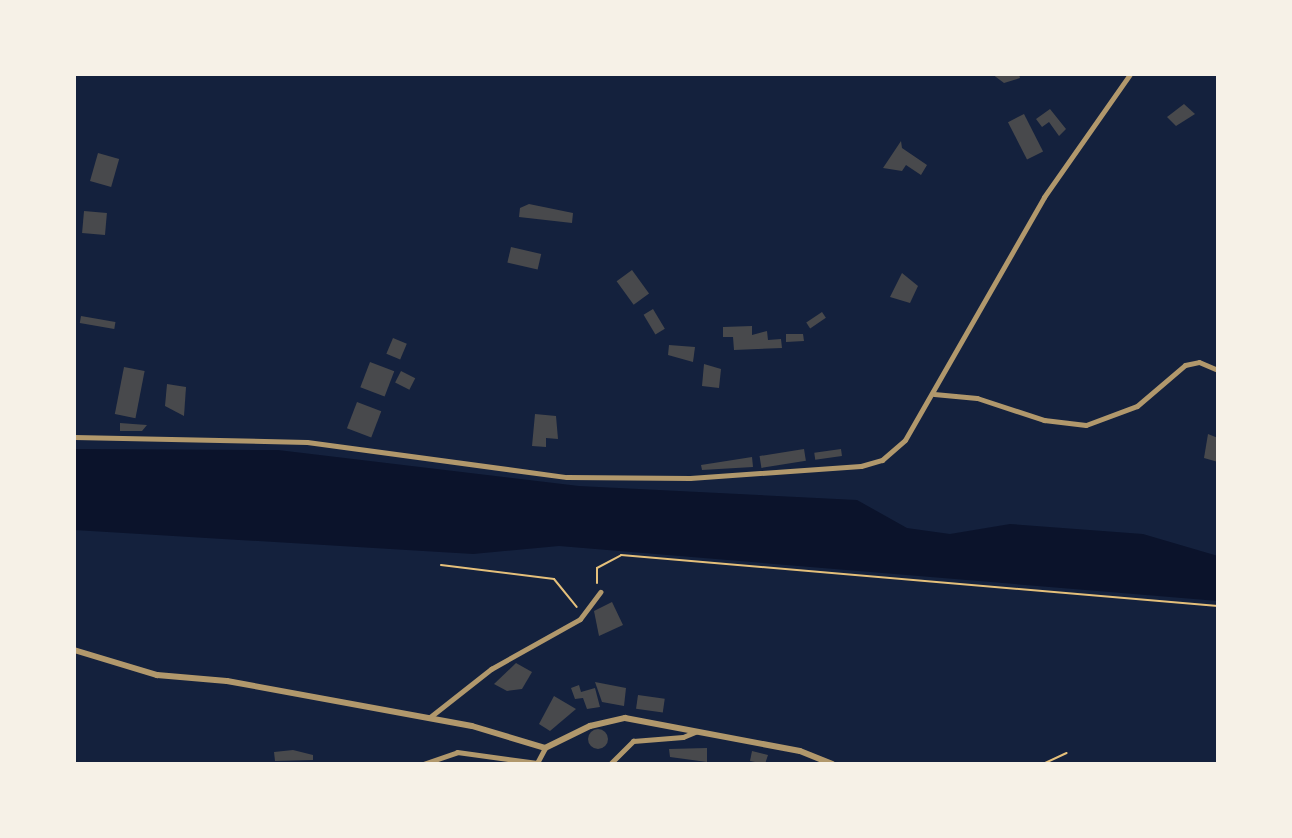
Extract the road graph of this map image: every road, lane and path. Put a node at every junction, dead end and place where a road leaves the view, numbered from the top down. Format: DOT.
graph roads {
  1 [pos="1130,74"];
  2 [pos="1218,370"];
  3 [pos="933,394"];
  4 [pos="74,437"];
  5 [pos="441,565"];
  6 [pos="600,592"];
  7 [pos="1218,606"];
  8 [pos="577,620"];
  9 [pos="74,650"];
  10 [pos="429,718"];
  11 [pos="697,731"];
  12 [pos="545,748"];
  13 [pos="1067,753"];
  14 [pos="423,764"];
  15 [pos="610,764"];
  16 [pos="832,764"];
  17 [pos="852,764"];
  18 [pos="887,764"];
  19 [pos="1043,764"];
  1 -- 3 [label="street"];
  2 -- 3 [label="street"];
  3 -- 4 [label="street"];
  5 -- 8 [label="path"];
  6 -- 7 [label="path"];
  6 -- 8 [label="street"];
  8 -- 10 [label="street"];
  9 -- 10 [label="street"];
  10 -- 12 [label="street"];
  11 -- 12 [label="street"];
  11 -- 15 [label="street"];
  11 -- 16 [label="street"];
  12 -- 14 [label="street"];
  13 -- 19 [label="path"];
  17 -- 18 [label="path"];
}
